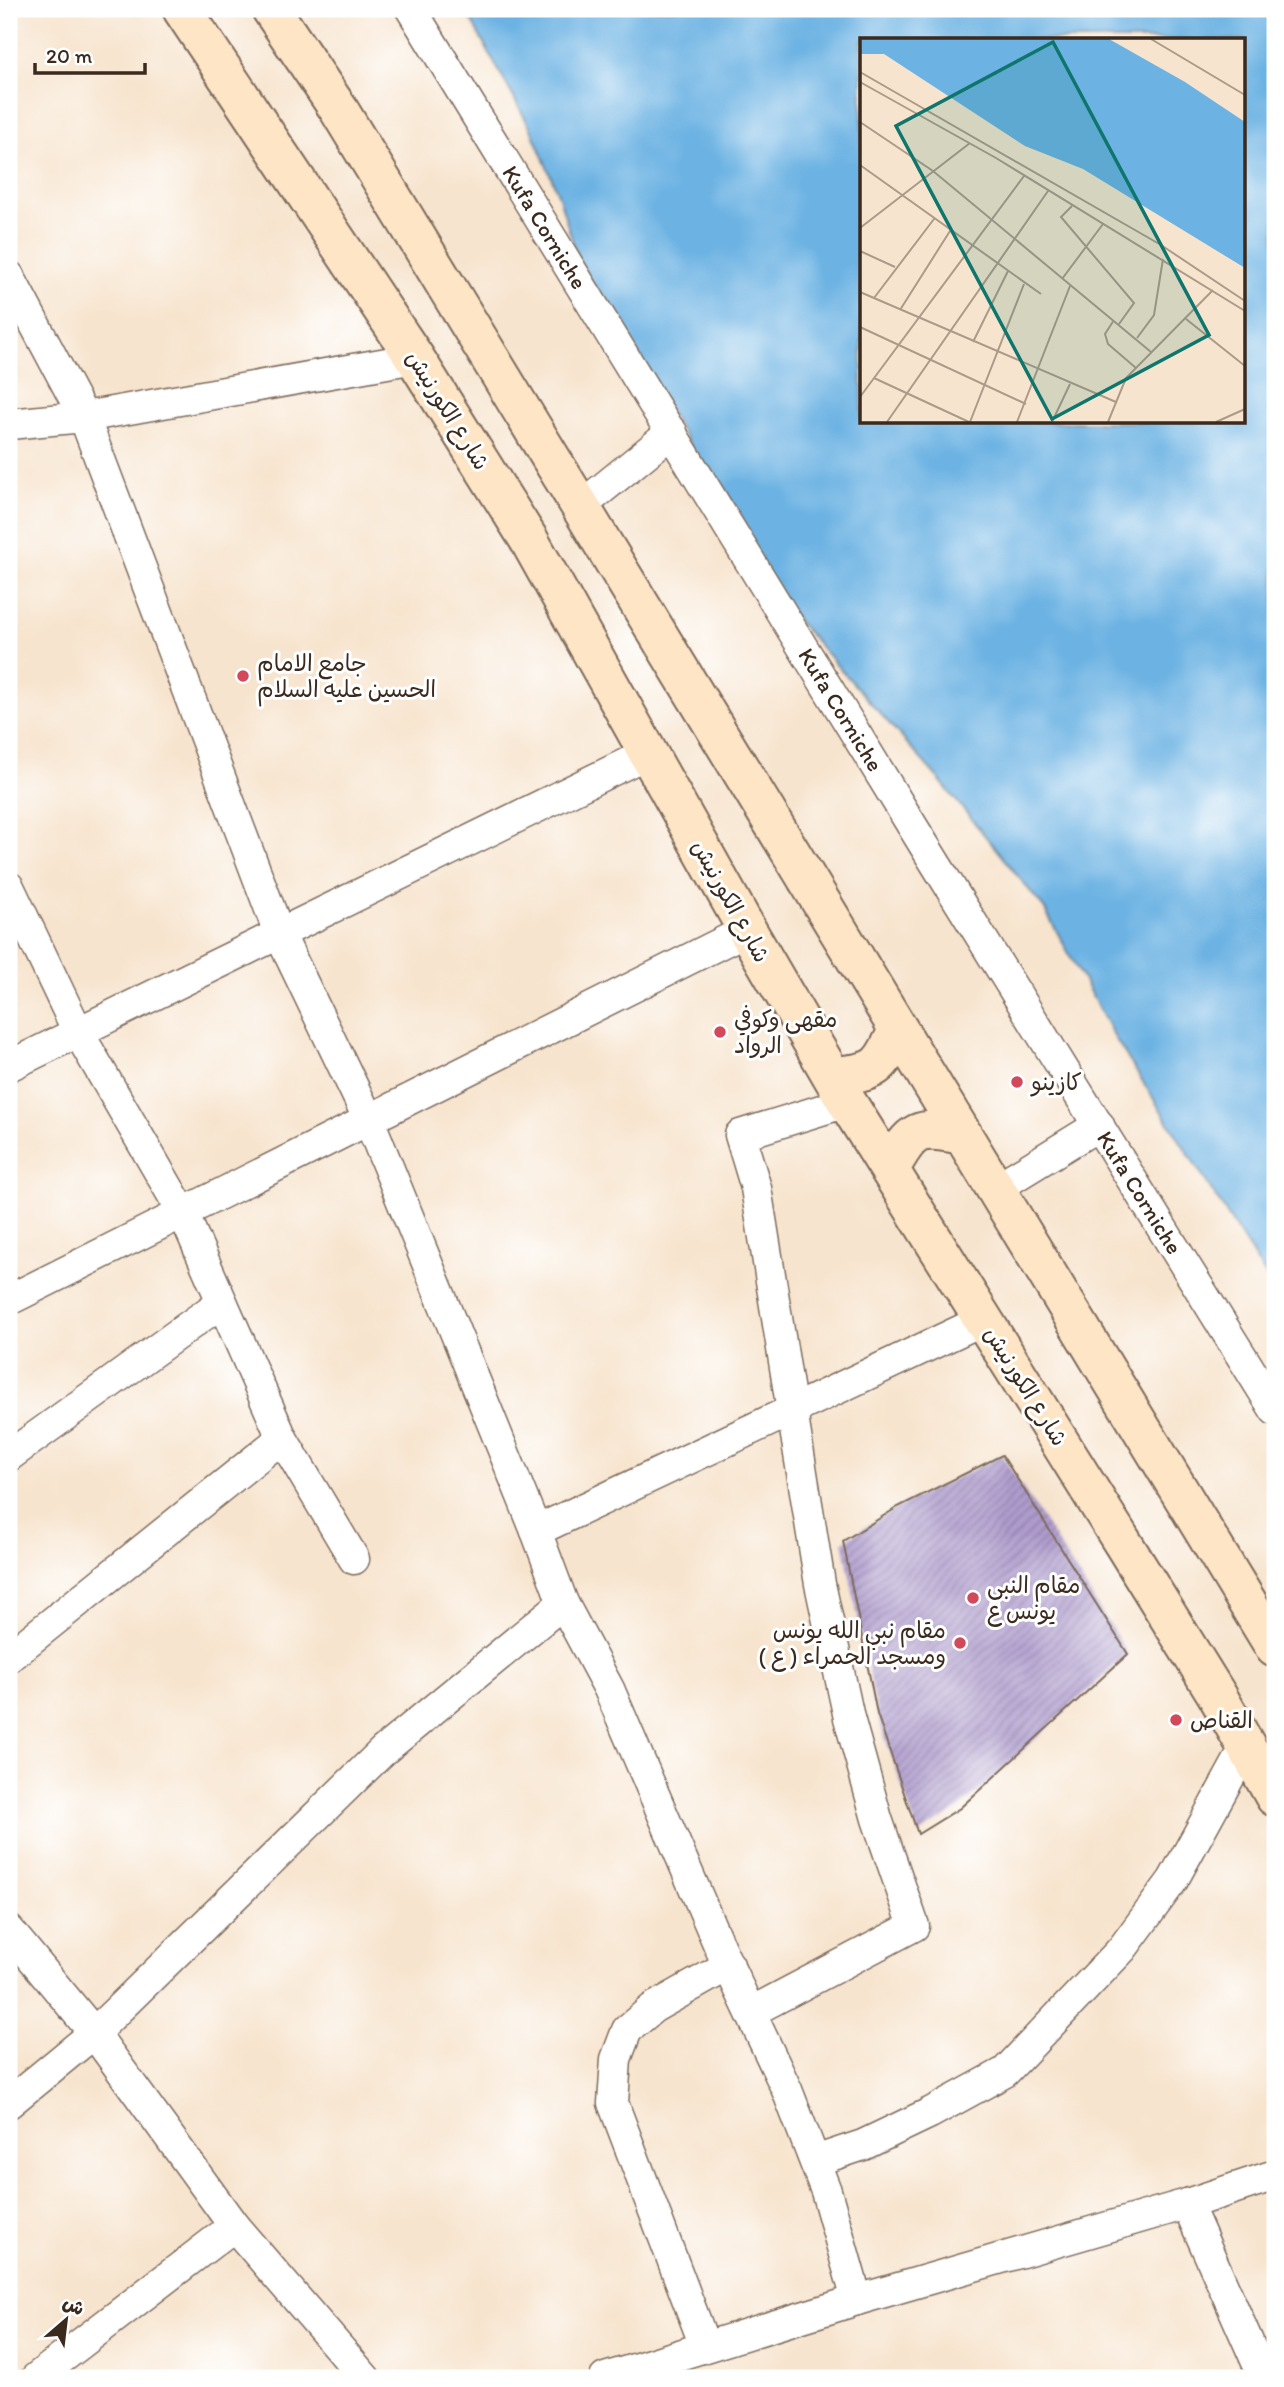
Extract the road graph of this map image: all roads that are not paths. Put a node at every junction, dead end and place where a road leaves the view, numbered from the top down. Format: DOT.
graph roads {
  1 [pos="182,9"];
  2 [pos="271,9"];
  3 [pos="411,9"];
  4 [pos="9,276"];
  5 [pos="415,358"];
  6 [pos="84,417"];
  7 [pos="9,424"];
  8 [pos="672,432"];
  9 [pos="580,507"];
  10 [pos="648,753"];
  11 [pos="9,887"];
  12 [pos="747,930"];
  13 [pos="279,933"];
  14 [pos="898,1029"];
  15 [pos="78,1032"];
  16 [pos="9,1066"];
  17 [pos="840,1089"];
  18 [pos="369,1120"];
  19 [pos="1099,1125"];
  20 [pos="963,1135"];
  21 [pos="890,1169"];
  22 [pos="995,1189"];
  23 [pos="183,1213"];
  24 [pos="9,1300"];
  25 [pos="222,1302"];
  26 [pos="985,1319"];
  27 [pos="792,1410"];
  28 [pos="1275,1410"];
  29 [pos="282,1438"];
  30 [pos="9,1456"];
  31 [pos="536,1531"];
  32 [pos="354,1559"];
  33 [pos="563,1603"];
  34 [pos="1275,1648"];
  35 [pos="9,1657"];
  36 [pos="1246,1747"];
  37 [pos="1275,1797"];
  38 [pos="9,1930"];
  39 [pos="729,1965"];
  40 [pos="751,2012"];
  41 [pos="94,2034"];
  42 [pos="9,2104"];
  43 [pos="815,2161"];
  44 [pos="1275,2175"];
  45 [pos="1187,2204"];
  46 [pos="234,2226"];
  47 [pos="857,2300"];
  48 [pos="705,2346"];
  49 [pos="36,2378"];
  50 [pos="365,2378"];
  51 [pos="605,2378"];
  52 [pos="1264,2378"];
  1 -- 5 [label="street, شارع الكورنيش"];
  2 -- 9 [label="street"];
  3 -- 8 [label="street, Kufa Corniche"];
  4 -- 6 [label="street"];
  5 -- 6 [label="street"];
  5 -- 10 [label="street, شارع الكورنيش"];
  6 -- 7 [label="street"];
  6 -- 13 [label="street"];
  8 -- 9 [label="street"];
  8 -- 19 [label="street, Kufa Corniche"];
  9 -- 14 [label="street"];
  10 -- 12 [label="street, شارع الكورنيش"];
  10 -- 13 [label="street"];
  11 -- 15 [label="street"];
  12 -- 17 [label="street, شارع الكورنيش"];
  12 -- 18 [label="street"];
  13 -- 15 [label="street"];
  13 -- 18 [label="street"];
  14 -- 17 [label="street"];
  14 -- 20 [label="street"];
  15 -- 16 [label="street"];
  15 -- 23 [label="street"];
  17 -- 21 [label="street, شارع الكورنيش"];
  17 -- 27 [label="street"];
  18 -- 23 [label="street"];
  18 -- 31 [label="street"];
  19 -- 22 [label="street"];
  19 -- 28 [label="street, Kufa Corniche"];
  20 -- 21 [label="street"];
  20 -- 22 [label="street"];
  21 -- 26 [label="street, شارع الكورنيش"];
  22 -- 34 [label="street"];
  23 -- 24 [label="street"];
  23 -- 25 [label="street"];
  25 -- 29 [label="street"];
  25 -- 30 [label="street"];
  26 -- 27 [label="street"];
  26 -- 36 [label="street, شارع الكورنيش"];
  27 -- 31 [label="street"];
  27 -- 40 [label="street"];
  29 -- 32 [label="street"];
  29 -- 35 [label="street"];
  31 -- 33 [label="street"];
  33 -- 39 [label="street"];
  33 -- 41 [label="street"];
  36 -- 37 [label="street, شارع الكورنيش"];
  36 -- 43 [label="street"];
  38 -- 41 [label="street"];
  39 -- 40 [label="street"];
  39 -- 48 [label="street"];
  40 -- 43 [label="street"];
  41 -- 42 [label="street"];
  41 -- 46 [label="street"];
  43 -- 47 [label="street"];
  44 -- 45 [label="street"];
  45 -- 47 [label="street"];
  45 -- 52 [label="street"];
  46 -- 49 [label="street"];
  46 -- 50 [label="street"];
  47 -- 48 [label="street"];
  48 -- 51 [label="street"];
}
